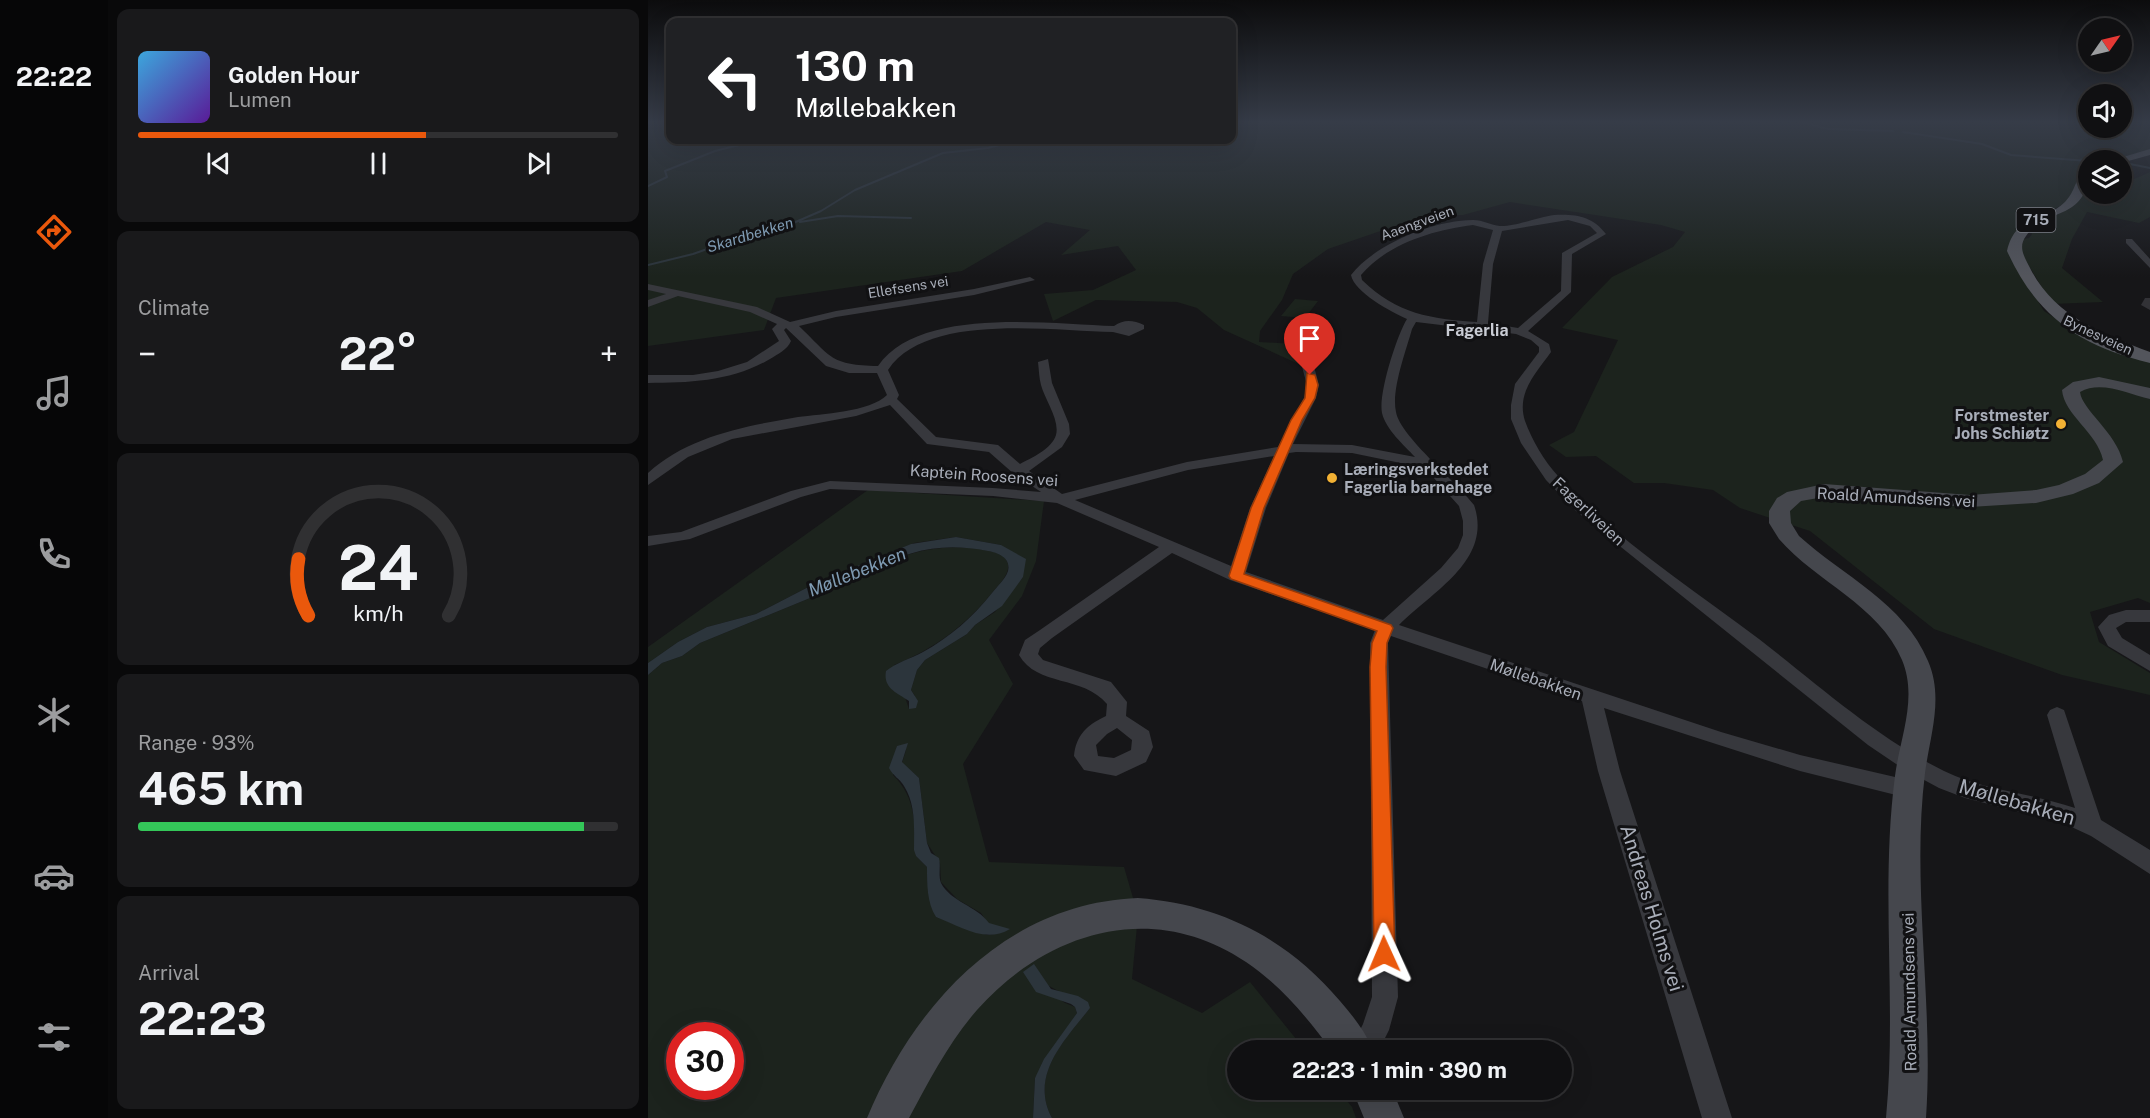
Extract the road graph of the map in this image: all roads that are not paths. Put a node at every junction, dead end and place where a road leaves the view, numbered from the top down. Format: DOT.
graph roads {
  1 [pos="2078,189"];
  2 [pos="1498,229"];
  3 [pos="2129,241"];
  4 [pos="2150,265"];
  5 [pos="1030,280"];
  6 [pos="648,287"];
  7 [pos="678,292"];
  8 [pos="648,304"];
  9 [pos="1413,318"];
  10 [pos="788,324"];
  11 [pos="1481,326"];
  12 [pos="1118,329"];
  13 [pos="1520,332"];
  14 [pos="1304,352"];
  15 [pos="2150,358"];
  16 [pos="1044,362"];
  17 [pos="882,370"];
  18 [pos="648,380"];
  19 [pos="2150,394"];
  20 [pos="890,400"];
  21 [pos="1284,450"];
  22 [pos="1427,464"];
  23 [pos="1019,471"];
  24 [pos="648,481"];
  25 [pos="1060,499"];
  26 [pos="648,541"];
  27 [pos="1170,547"];
  28 [pos="1236,576"];
  29 [pos="2150,616"];
  30 [pos="1385,628"];
  31 [pos="2150,664"];
  32 [pos="1591,698"];
  33 [pos="2057,715"];
  34 [pos="1116,720"];
  35 [pos="1910,776"];
  36 [pos="2091,825"];
  37 [pos="2150,864"];
  38 [pos="1346,1040"];
  39 [pos="1370,1040"];
  40 [pos="1377,1100"];
  41 [pos="887,1118"];
  42 [pos="1384,1118"];
  43 [pos="1717,1118"];
  44 [pos="1906,1118"];
  1 -- 15 [label="main road, Bynesveien / 715"];
  2 -- 9 [label="street, Aaengveien"];
  2 -- 11 [label="street"];
  2 -- 13 [label="street"];
  3 -- 4 [label="street"];
  5 -- 10 [label="street, Ellefsens vei"];
  6 -- 7 [label="street"];
  7 -- 8 [label="street"];
  7 -- 10 [label="street"];
  9 -- 11 [label="street, Aaengveien"];
  9 -- 22 [label="street"];
  10 -- 17 [label="street"];
  10 -- 18 [label="street"];
  11 -- 13 [label="street, Aaengveien"];
  12 -- 17 [label="street"];
  13 -- 35 [label="street, Fagerliveien"];
  14 -- 21 [label="street"];
  16 -- 23 [label="street"];
  17 -- 20 [label="street"];
  19 -- 35 [label="street, Roald Amundsens vei"];
  20 -- 23 [label="street, Møllebakken"];
  20 -- 24 [label="street"];
  21 -- 22 [label="street, Kaptein Roosens vei"];
  21 -- 25 [label="street, Kaptein Roosens vei"];
  21 -- 28 [label="street"];
  22 -- 30 [label="street"];
  23 -- 25 [label="street, Møllebakken"];
  25 -- 26 [label="street, Kaptein Roosens vei"];
  25 -- 27 [label="street, Møllebakken"];
  27 -- 28 [label="street, Møllebakken"];
  27 -- 34 [label="street"];
  28 -- 30 [label="street, Møllebakken"];
  29 -- 31 [label="street"];
  30 -- 32 [label="street, Møllebakken"];
  30 -- 39 [label="street"];
  32 -- 35 [label="street, Møllebakken"];
  32 -- 43 [label="street, Andreas Holms vei"];
  33 -- 36 [label="street"];
  35 -- 36 [label="street, Møllebakken"];
  35 -- 44 [label="street, Roald Amundsens vei"];
  36 -- 37 [label="street, Møllebakken"];
  38 -- 41 [label="street"];
  40 -- 42 [label="street"];
}
